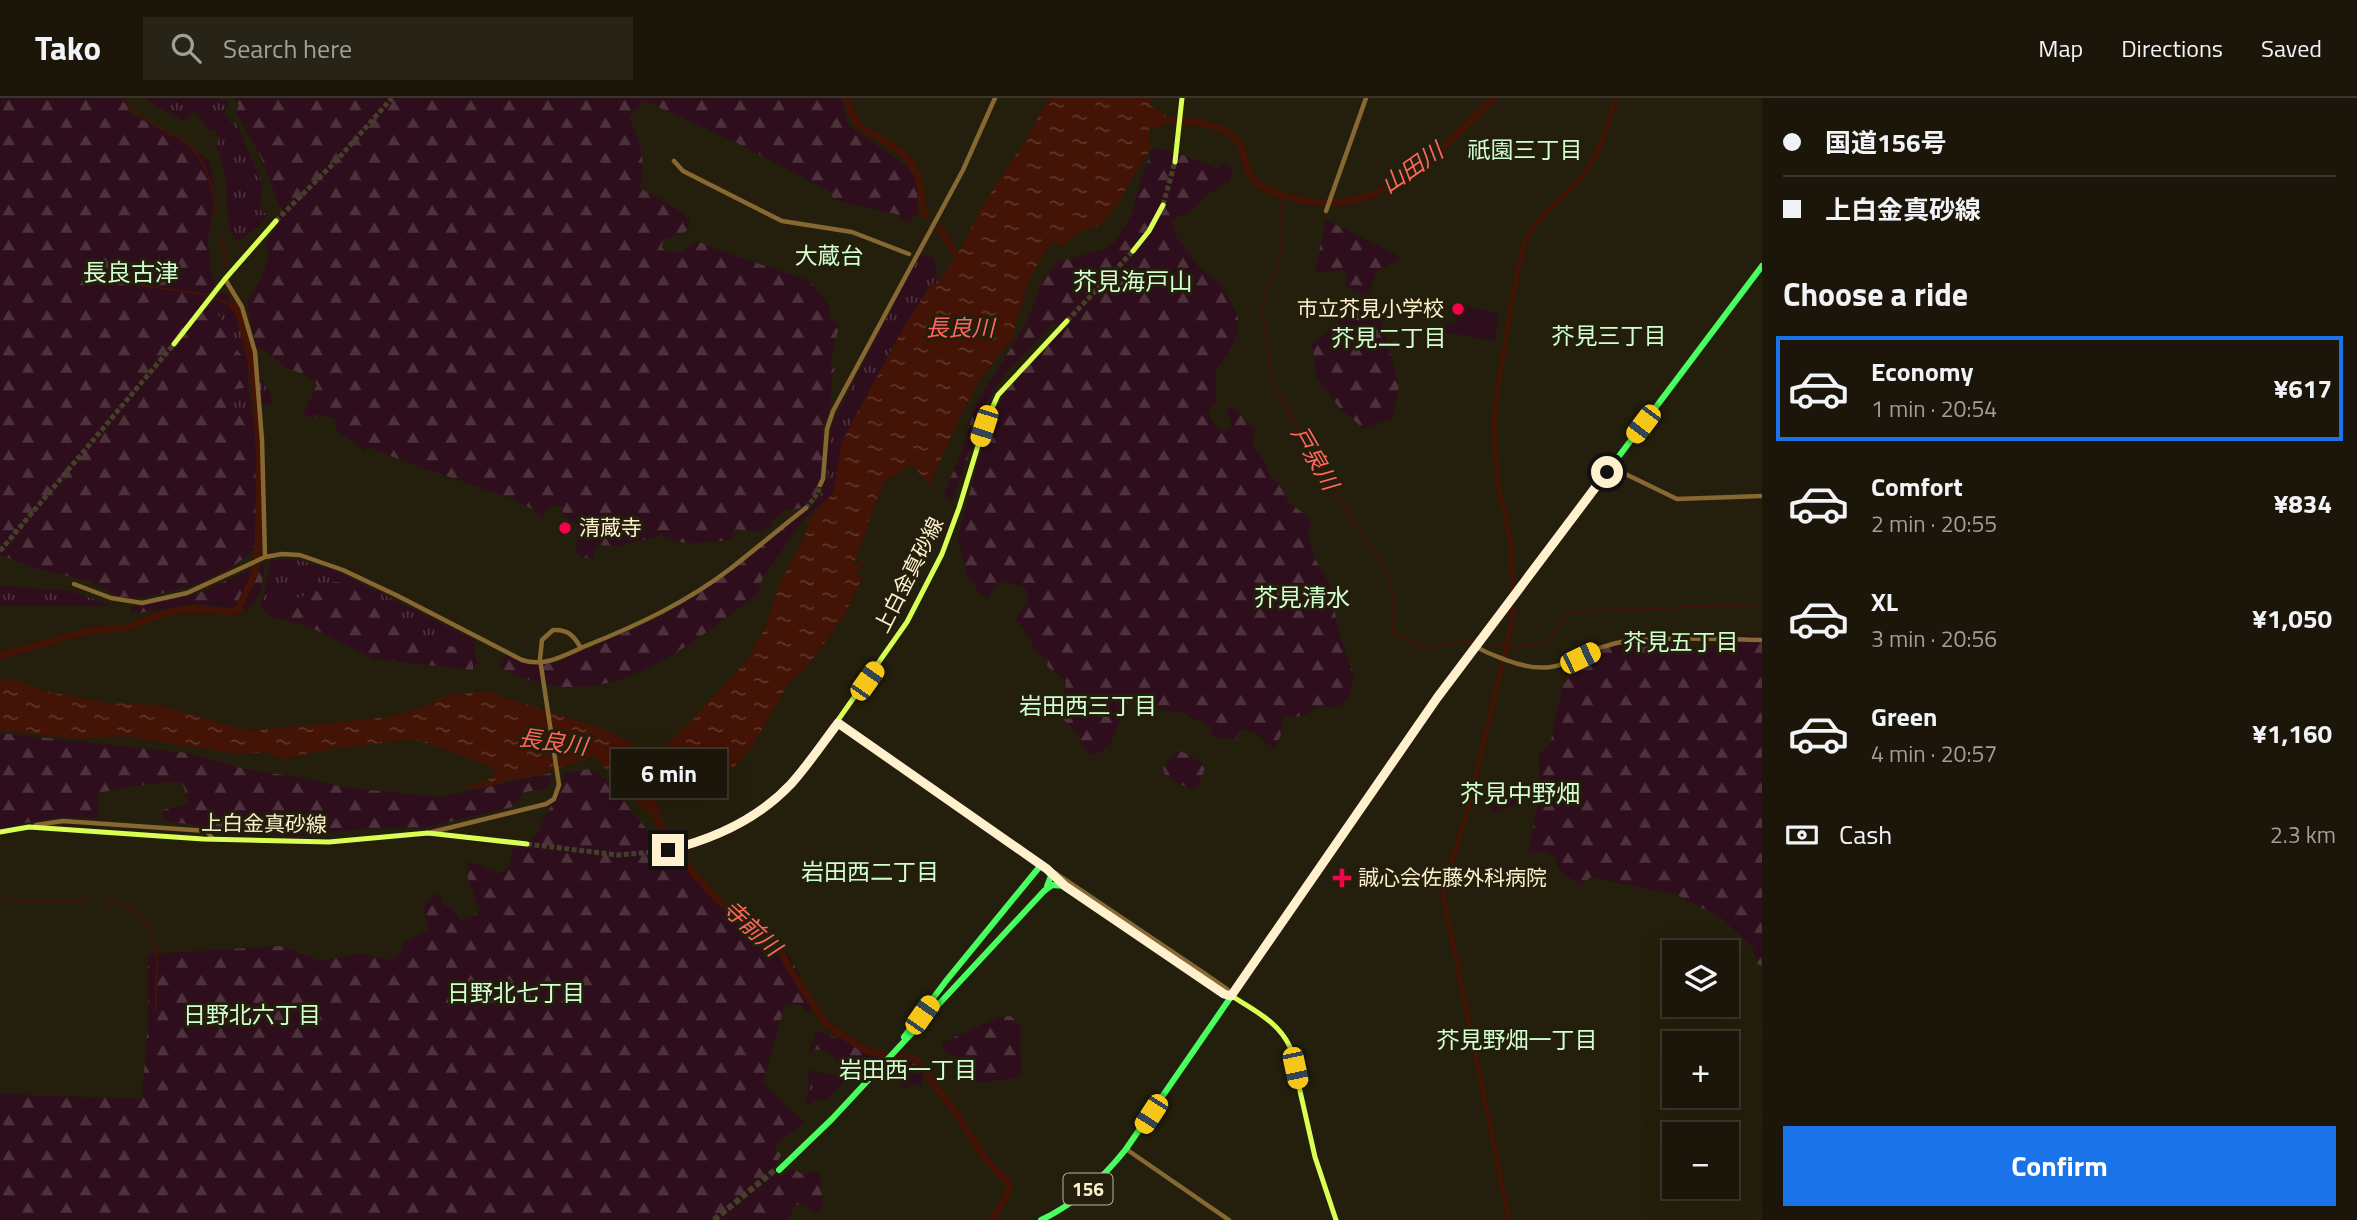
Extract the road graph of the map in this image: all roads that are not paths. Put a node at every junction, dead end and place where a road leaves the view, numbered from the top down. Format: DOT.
graph roads {
  1 [pos="995,98"];
  2 [pos="1182,98"];
  3 [pos="1366,98"];
  4 [pos="674,161"];
  5 [pos="1175,162"];
  6 [pos="1163,205"];
  7 [pos="1326,211"];
  8 [pos="276,221"];
  9 [pos="1133,251"];
  10 [pos="909,254"];
  11 [pos="1762,266"];
  12 [pos="225,279"];
  13 [pos="1067,321"];
  14 [pos="174,344"];
  15 [pos="1611,467"];
  16 [pos="820,485"];
  17 [pos="1762,496"];
  18 [pos="806,508"];
  19 [pos="265,557"];
  20 [pos="74,584"];
  21 [pos="1762,640"];
  22 [pos="1477,647"];
  23 [pos="581,648"];
  24 [pos="838,723"];
  25 [pos="36,825"];
  26 [pos="0,832"];
  27 [pos="428,833"];
  28 [pos="212,838"];
  29 [pos="527,844"];
  30 [pos="666,851"];
  31 [pos="1044,867"];
  32 [pos="1065,886"];
  33 [pos="1044,891"];
  34 [pos="1231,996"];
  35 [pos="1126,1149"];
  36 [pos="1041,1220"];
  37 [pos="1229,1220"];
  38 [pos="1336,1220"];
  1 -- 16 [label="street"];
  2 -- 5 [label="main road"];
  3 -- 7 [label="street"];
  4 -- 10 [label="street"];
  6 -- 9 [label="main road"];
  8 -- 12 [label="main road"];
  11 -- 15 [label="highway, 156"];
  12 -- 14 [label="main road"];
  12 -- 19 [label="street"];
  13 -- 24 [label="main road, 上白金真砂線"];
  15 -- 17 [label="street"];
  15 -- 22 [label="highway, 156"];
  18 -- 23 [label="street"];
  19 -- 20 [label="street"];
  19 -- 23 [label="street"];
  21 -- 22 [label="street"];
  22 -- 34 [label="highway, 156"];
  23 -- 27 [label="street, bridge"];
  24 -- 30 [label="main road, 上白金真砂線"];
  24 -- 31 [label="street"];
  25 -- 28 [label="street"];
  26 -- 28 [label="main road, 上白金真砂線"];
  27 -- 28 [label="main road, 上白金真砂線"];
  27 -- 29 [label="main road, 上白金真砂線"];
  31 -- 32 [label="street"];
  31 -- 33 [label="highway"];
  31 -- 33 [label="highway"];
  31 -- 34 [label="street"];
  32 -- 33 [label="highway"];
  32 -- 34 [label="street"];
  34 -- 35 [label="highway, 156"];
  34 -- 38 [label="main road"];
  35 -- 36 [label="highway, 156"];
  35 -- 37 [label="street"];
}
